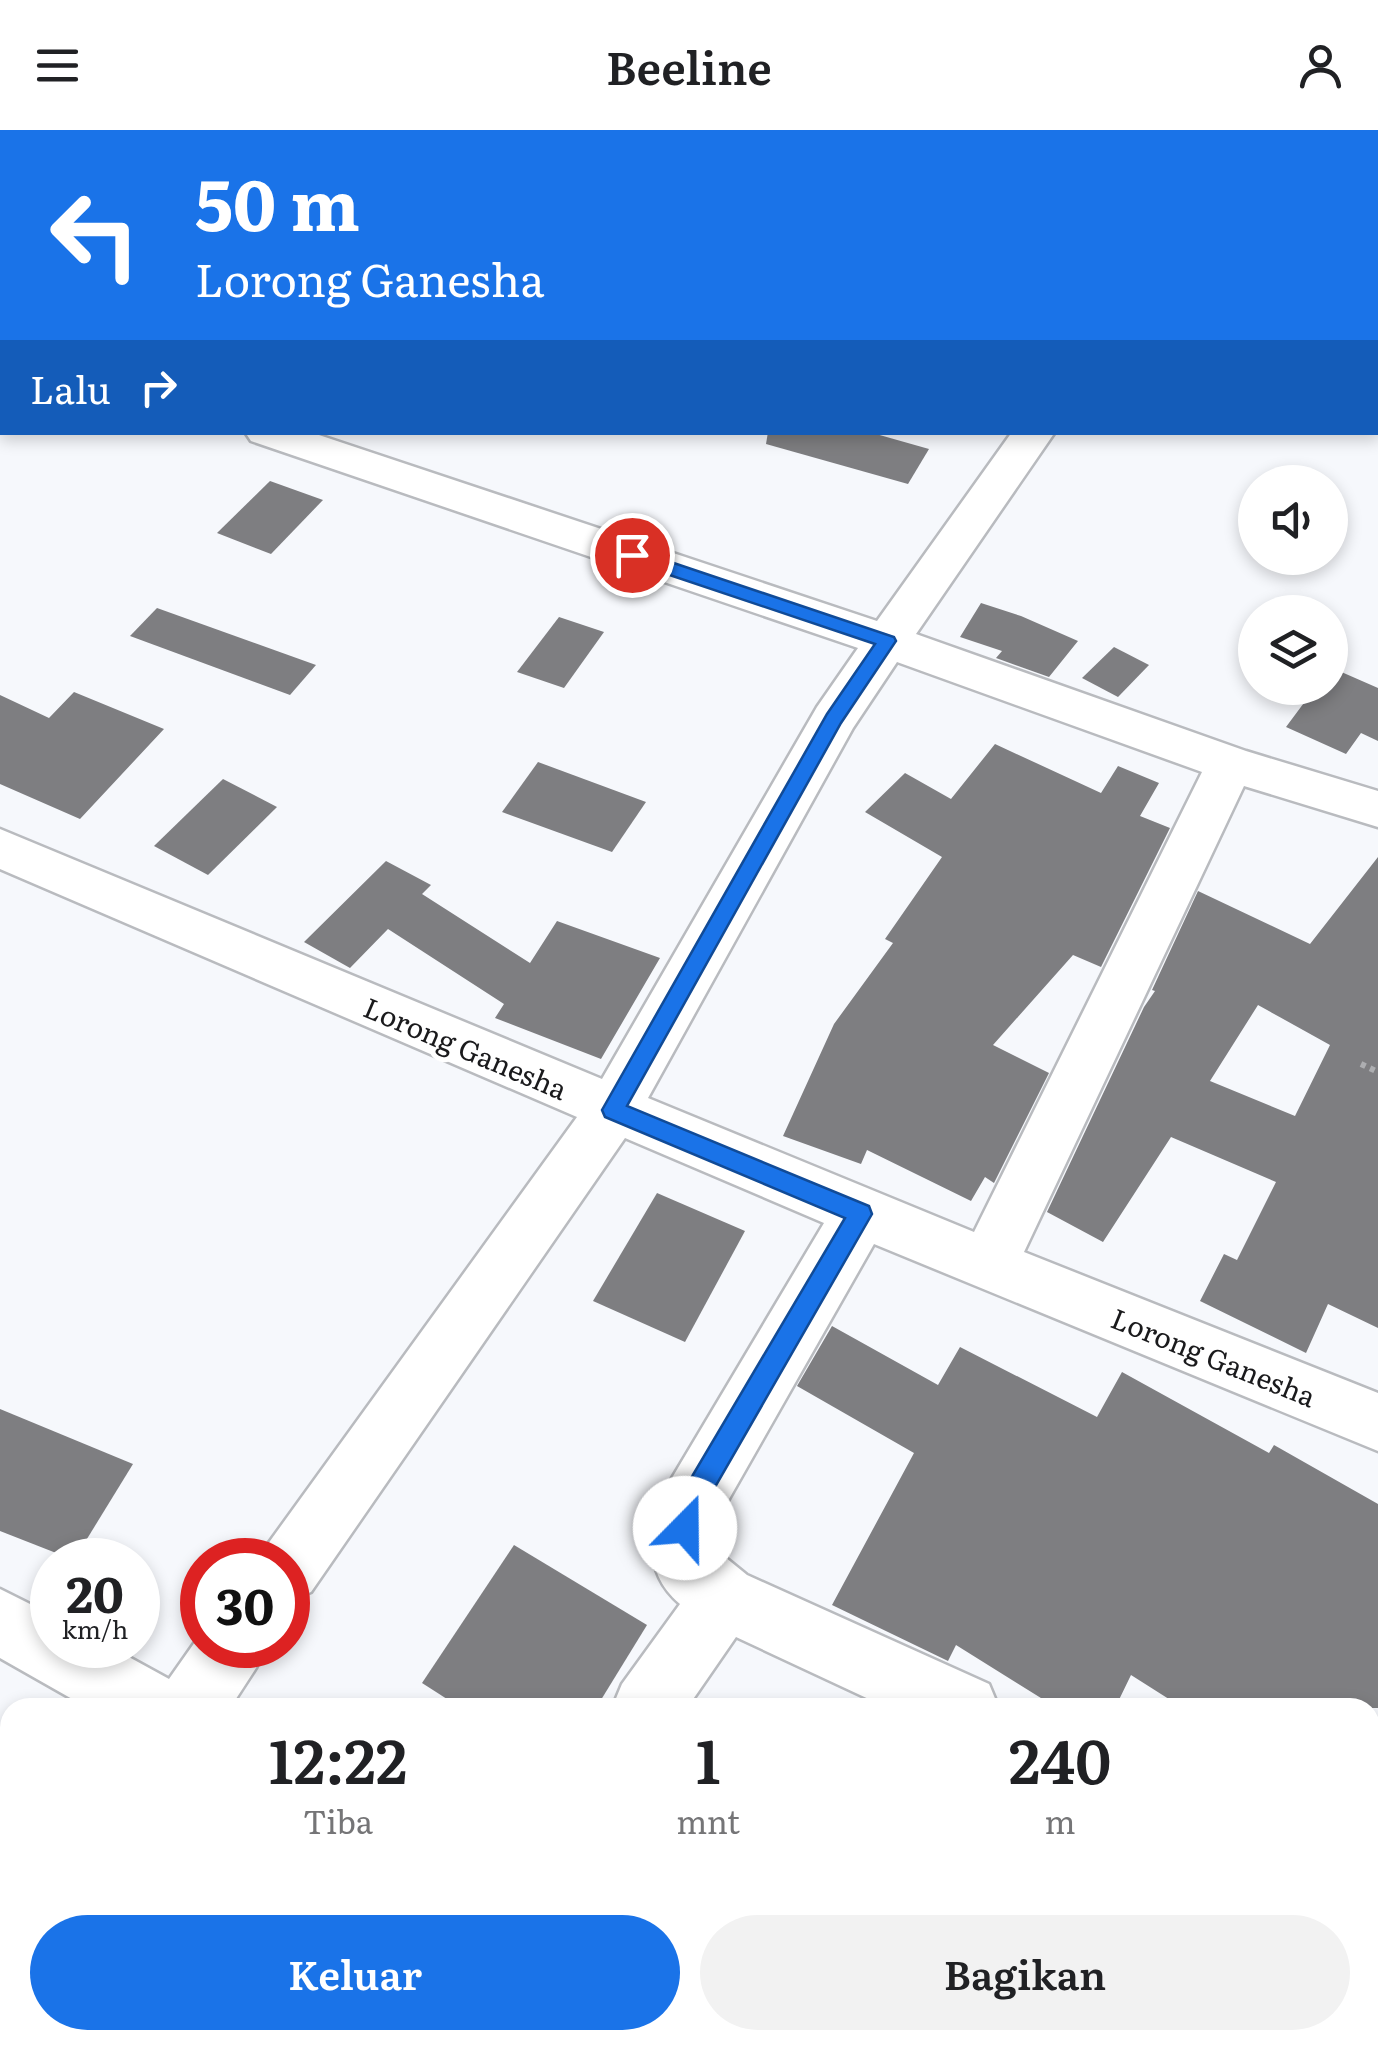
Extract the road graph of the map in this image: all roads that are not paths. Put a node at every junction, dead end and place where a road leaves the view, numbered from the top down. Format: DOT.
graph roads {
  1 [pos="275,435"];
  2 [pos="1032,435"];
  3 [pos="887,641"];
  4 [pos="1230,764"];
  5 [pos="1378,809"];
  6 [pos="0,848"];
  7 [pos="613,1110"];
  8 [pos="860,1214"];
  9 [pos="988,1265"];
  10 [pos="1378,1422"];
  11 [pos="310,1539"];
  12 [pos="724,1598"];
  13 [pos="0,1622"];
  14 [pos="217,1668"];
  15 [pos="138,1698"];
  16 [pos="195,1698"];
  17 [pos="653,1698"];
  18 [pos="943,1698"];
  1 -- 3 [label="street"];
  2 -- 3 [label="street"];
  3 -- 4 [label="street"];
  3 -- 7 [label="street"];
  4 -- 5 [label="street"];
  4 -- 9 [label="street"];
  6 -- 7 [label="street, Lorong Ganesha"];
  7 -- 8 [label="street, Lorong Ganesha"];
  7 -- 11 [label="street"];
  8 -- 9 [label="street, Lorong Ganesha"];
  8 -- 12 [label="street"];
  9 -- 10 [label="street, Lorong Ganesha"];
  12 -- 17 [label="street"];
  12 -- 18 [label="street"];
  13 -- 15 [label="street"];
  14 -- 16 [label="street"];
}
